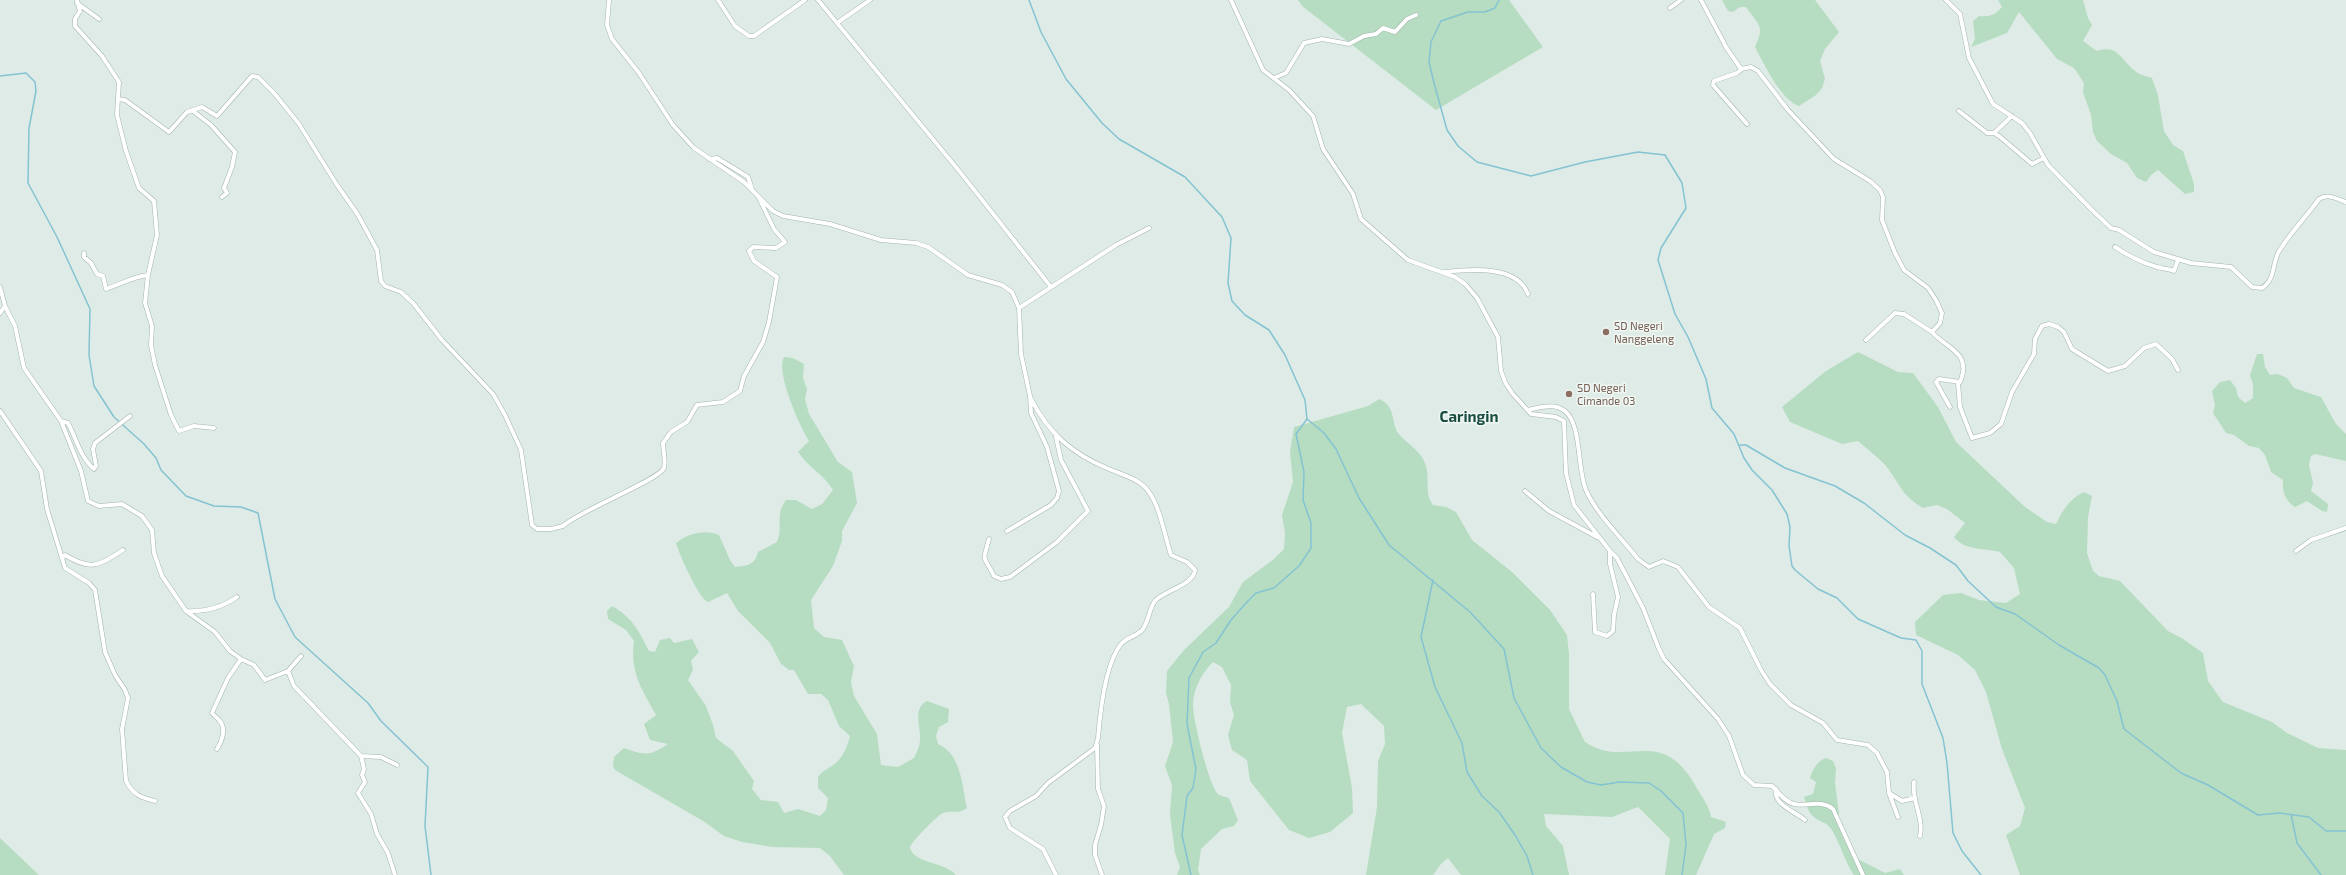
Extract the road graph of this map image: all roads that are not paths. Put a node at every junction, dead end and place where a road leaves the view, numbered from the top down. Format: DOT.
graph roads {
  1 [pos="609,0"];
  2 [pos="718,0"];
  3 [pos="805,0"];
  4 [pos="818,0"];
  5 [pos="870,0"];
  6 [pos="1231,0"];
  7 [pos="1681,0"];
  8 [pos="1701,0"];
  9 [pos="1946,0"];
  10 [pos="77,1"];
  11 [pos="1670,8"];
  12 [pos="1416,15"];
  13 [pos="99,19"];
  14 [pos="837,23"];
  15 [pos="1742,69"];
  16 [pos="1274,78"];
  17 [pos="118,99"];
  18 [pos="194,111"];
  19 [pos="1959,111"];
  20 [pos="2012,116"];
  21 [pos="1747,124"];
  22 [pos="1994,133"];
  23 [pos="2044,158"];
  24 [pos="758,196"];
  25 [pos="222,197"];
  26 [pos="2346,202"];
  27 [pos="1149,228"];
  28 [pos="2115,247"];
  29 [pos="84,253"];
  30 [pos="2178,260"];
  31 [pos="1445,272"];
  32 [pos="148,275"];
  33 [pos="0,287"];
  34 [pos="1051,287"];
  35 [pos="1528,294"];
  36 [pos="4,306"];
  37 [pos="1019,308"];
  38 [pos="0,313"];
  39 [pos="1932,332"];
  40 [pos="1866,340"];
  41 [pos="2178,370"];
  42 [pos="1958,383"];
  43 [pos="1030,396"];
  44 [pos="1950,407"];
  45 [pos="1527,410"];
  46 [pos="0,411"];
  47 [pos="130,416"];
  48 [pos="61,421"];
  49 [pos="214,428"];
  50 [pos="1056,437"];
  51 [pos="1525,491"];
  52 [pos="2346,528"];
  53 [pos="1007,531"];
  54 [pos="1598,537"];
  55 [pos="989,539"];
  56 [pos="123,550"];
  57 [pos="1610,551"];
  58 [pos="2296,551"];
  59 [pos="62,558"];
  60 [pos="1593,594"];
  61 [pos="237,597"];
  62 [pos="186,611"];
  63 [pos="301,656"];
  64 [pos="241,659"];
  65 [pos="288,671"];
  66 [pos="1097,745"];
  67 [pos="217,749"];
  68 [pos="362,756"];
  69 [pos="397,765"];
  70 [pos="1914,782"];
  71 [pos="1776,789"];
  72 [pos="1889,793"];
  73 [pos="1915,798"];
  74 [pos="155,801"];
  75 [pos="1898,817"];
  76 [pos="1805,820"];
  77 [pos="1920,836"];
  78 [pos="395,875"];
  79 [pos="1056,875"];
  80 [pos="1102,875"];
  81 [pos="1863,875"];
  1 -- 24 [label="street"];
  2 -- 3 [label="street"];
  4 -- 14 [label="street"];
  5 -- 14 [label="street"];
  6 -- 16 [label="street"];
  7 -- 11 [label="street"];
  8 -- 15 [label="street"];
  9 -- 20 [label="street"];
  10 -- 13 [label="street"];
  10 -- 17 [label="street"];
  12 -- 16 [label="street"];
  14 -- 34 [label="street"];
  15 -- 21 [label="street"];
  15 -- 39 [label="street"];
  16 -- 31 [label="street"];
  17 -- 18 [label="street"];
  17 -- 32 [label="street"];
  18 -- 24 [label="street"];
  18 -- 25 [label="street"];
  19 -- 22 [label="street"];
  20 -- 22 [label="street"];
  20 -- 23 [label="street"];
  22 -- 23 [label="street"];
  23 -- 30 [label="street"];
  24 -- 37 [label="street"];
  26 -- 30 [label="street"];
  27 -- 34 [label="street"];
  28 -- 30 [label="street"];
  29 -- 32 [label="street"];
  31 -- 35 [label="street"];
  31 -- 45 [label="street"];
  32 -- 49 [label="street"];
  33 -- 36 [label="street"];
  34 -- 37 [label="street"];
  36 -- 38 [label="street"];
  36 -- 48 [label="street"];
  37 -- 43 [label="street"];
  39 -- 40 [label="street"];
  39 -- 42 [label="street"];
  41 -- 42 [label="street"];
  42 -- 44 [label="street"];
  43 -- 50 [label="street"];
  43 -- 53 [label="street"];
  45 -- 54 [label="street"];
  45 -- 72 [label="street"];
  46 -- 59 [label="street"];
  47 -- 48 [label="street"];
  48 -- 62 [label="street"];
  50 -- 55 [label="street"];
  50 -- 66 [label="street"];
  51 -- 54 [label="street"];
  52 -- 58 [label="street"];
  54 -- 57 [label="street"];
  56 -- 59 [label="street"];
  57 -- 60 [label="street"];
  57 -- 71 [label="street"];
  59 -- 74 [label="street"];
  61 -- 62 [label="street"];
  62 -- 64 [label="street"];
  63 -- 65 [label="street"];
  64 -- 65 [label="street"];
  64 -- 67 [label="street"];
  65 -- 68 [label="street"];
  66 -- 79 [label="street"];
  66 -- 80 [label="street"];
  68 -- 69 [label="street"];
  68 -- 78 [label="street"];
  70 -- 73 [label="street"];
  71 -- 76 [label="street"];
  71 -- 81 [label="street"];
  72 -- 73 [label="street"];
  72 -- 75 [label="street"];
  73 -- 77 [label="street"];
}
